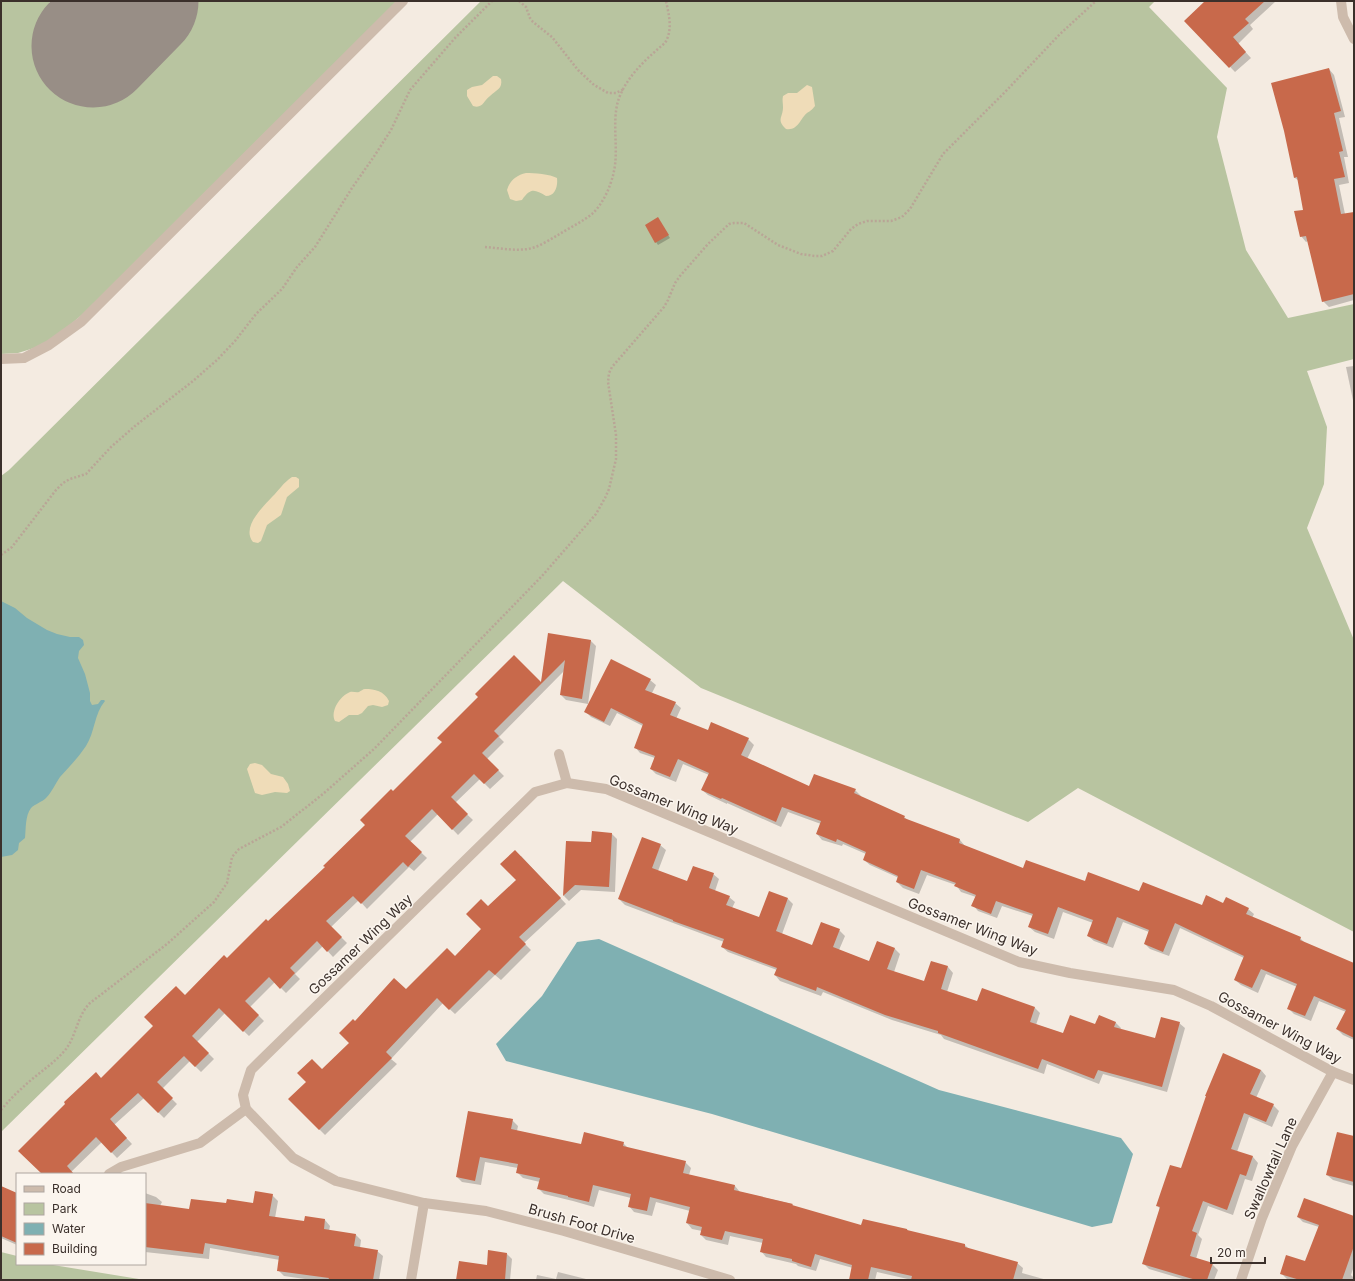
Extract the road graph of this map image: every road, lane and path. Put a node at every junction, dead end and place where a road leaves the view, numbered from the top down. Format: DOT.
graph roads {
  1 [pos="403,1"];
  2 [pos="492,1"];
  3 [pos="519,1"];
  4 [pos="666,1"];
  5 [pos="1096,1"];
  6 [pos="1341,1"];
  7 [pos="1354,39"];
  8 [pos="624,88"];
  9 [pos="485,247"];
  10 [pos="1,358"];
  11 [pos="1,555"];
  12 [pos="560,754"];
  13 [pos="567,783"];
  14 [pos="1333,1072"];
  15 [pos="1354,1080"];
  16 [pos="246,1109"];
  17 [pos="1,1110"];
  18 [pos="111,1173"];
  19 [pos="424,1203"];
  20 [pos="411,1280"];
  21 [pos="730,1280"];
  22 [pos="1241,1280"];
  1 -- 10 [label="street"];
  2 -- 11 [label="path"];
  3 -- 8 [label="path"];
  4 -- 8 [label="path"];
  5 -- 17 [label="path"];
  6 -- 7 [label="street"];
  8 -- 9 [label="path"];
  12 -- 13 [label="street"];
  13 -- 14 [label="street, Gossamer Wing Way"];
  13 -- 16 [label="street, Gossamer Wing Way"];
  14 -- 15 [label="street, Gossamer Wing Way"];
  14 -- 22 [label="street, Swallowtail Lane"];
  16 -- 18 [label="street"];
  16 -- 19 [label="street"];
  19 -- 20 [label="street"];
  19 -- 21 [label="street, Brush Foot Drive"];
}
